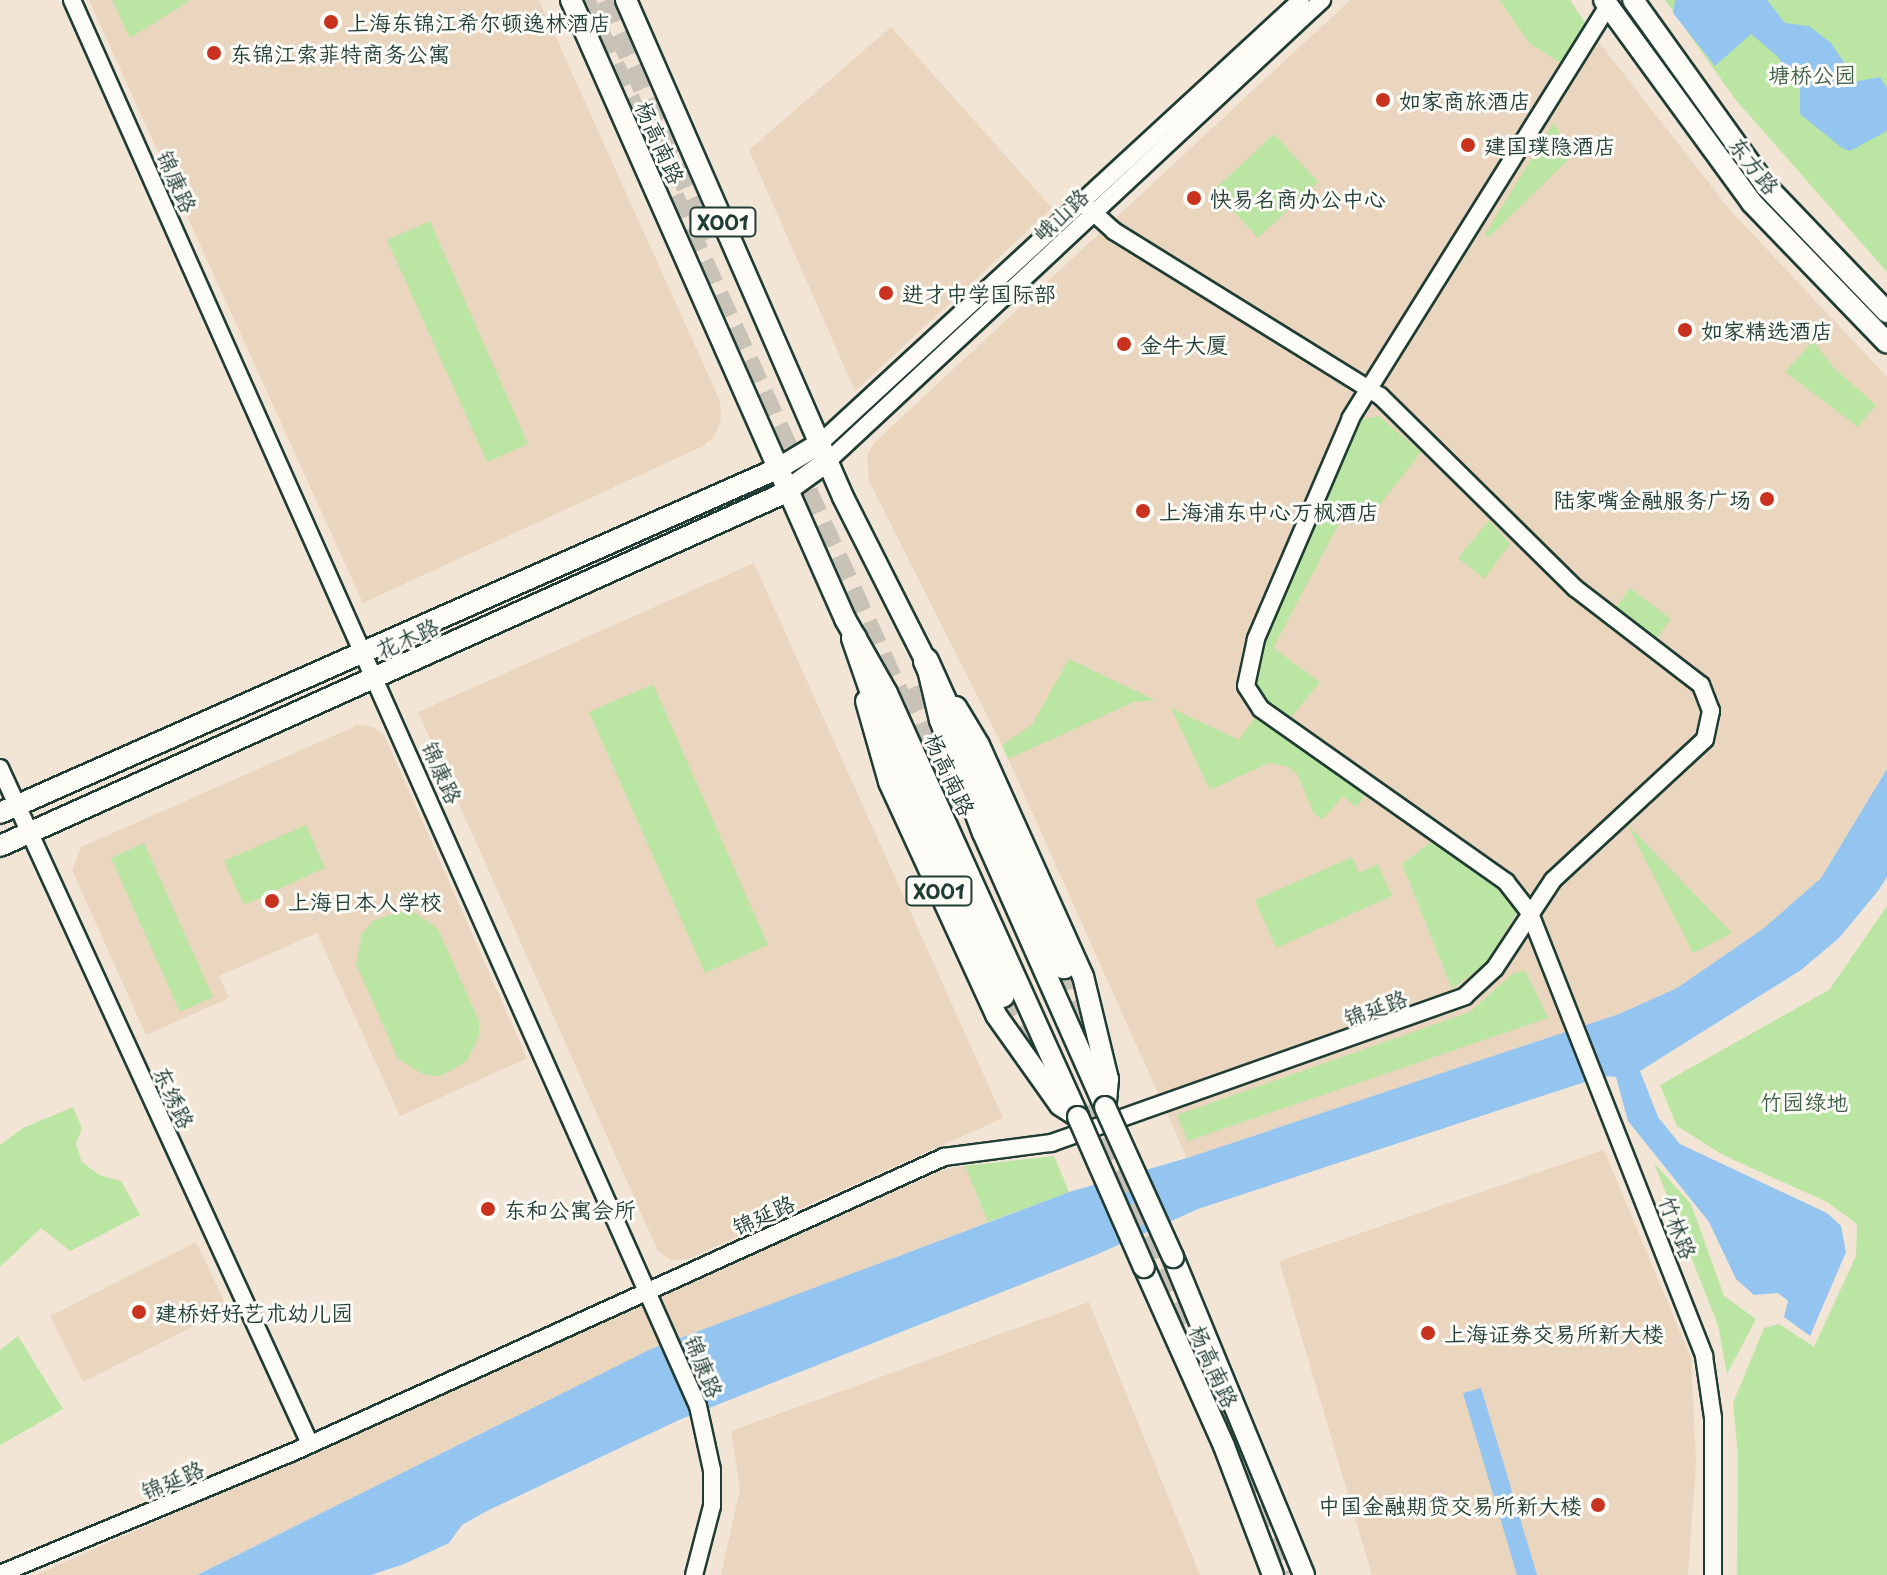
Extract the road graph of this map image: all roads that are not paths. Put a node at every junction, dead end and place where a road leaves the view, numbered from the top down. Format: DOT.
graph roads {
  1 [pos="72,0"];
  2 [pos="571,0"];
  3 [pos="626,0"];
  4 [pos="1301,0"];
  5 [pos="1322,0"];
  6 [pos="1633,0"];
  7 [pos="1606,3"];
  8 [pos="1088,208"];
  9 [pos="1887,312"];
  10 [pos="1887,343"];
  11 [pos="1368,387"];
  12 [pos="824,452"];
  13 [pos="779,468"];
  14 [pos="789,489"];
  15 [pos="854,638"];
  16 [pos="366,652"];
  17 [pos="926,661"];
  18 [pos="377,677"];
  19 [pos="0,768"];
  20 [pos="8,810"];
  21 [pos="30,833"];
  22 [pos="0,846"];
  23 [pos="1529,911"];
  24 [pos="1064,966"];
  25 [pos="1002,995"];
  26 [pos="1105,1107"];
  27 [pos="1078,1117"];
  28 [pos="650,1289"];
  29 [pos="310,1444"];
  30 [pos="0,1574"];
  31 [pos="694,1575"];
  32 [pos="1273,1575"];
  33 [pos="1304,1575"];
  34 [pos="1713,1575"];
  1 -- 16 [label="street, 锦康路"];
  2 -- 13 [label="main road, 杨高南路 / X001"];
  3 -- 12 [label="main road, 杨高南路 / X001"];
  4 -- 8 [label="street, 峨山路"];
  5 -- 8 [label="street, 峨山路"];
  6 -- 9 [label="main road, 东方路"];
  7 -- 10 [label="main road, 东方路"];
  7 -- 11 [label="street"];
  8 -- 11 [label="street, 锦延路"];
  8 -- 12 [label="street, 峨山路"];
  11 -- 23 [label="street, 竹林路"];
  11 -- 23 [label="street, 锦延路"];
  12 -- 13 [label="main road, 花木路"];
  12 -- 14 [label="main road, 花木路"];
  12 -- 17 [label="main road, 杨高南路 / X001"];
  13 -- 14 [label="main road, 杨高南路 / X001"];
  13 -- 16 [label="main road, 花木路"];
  14 -- 15 [label="main road, 杨高南路 / X001"];
  14 -- 18 [label="main road, 花木路"];
  15 -- 25 [label="highway"];
  15 -- 27 [label="main road, 杨高南路 / X001"];
  15 -- 27 [label="main road, X001"];
  16 -- 18 [label="street, 锦康路"];
  16 -- 20 [label="main road, 花木路"];
  17 -- 24 [label="highway"];
  17 -- 26 [label="main road, 杨高南路 / X001"];
  17 -- 26 [label="main road, X001"];
  18 -- 21 [label="main road, 花木路"];
  18 -- 28 [label="street, 锦康路"];
  19 -- 20 [label="street, 东绣路"];
  20 -- 21 [label="street, 东绣路"];
  21 -- 22 [label="main road, 花木路"];
  21 -- 29 [label="street, 东绣路"];
  23 -- 28 [label="street, 锦延路"];
  23 -- 34 [label="street, 竹林路"];
  26 -- 33 [label="main road, 杨高南路 / X001, bridge"];
  27 -- 32 [label="main road, 杨高南路 / X001, bridge"];
  28 -- 29 [label="street, 锦延路"];
  28 -- 31 [label="street, 锦康路"];
  29 -- 30 [label="street, 锦延路"];
}
